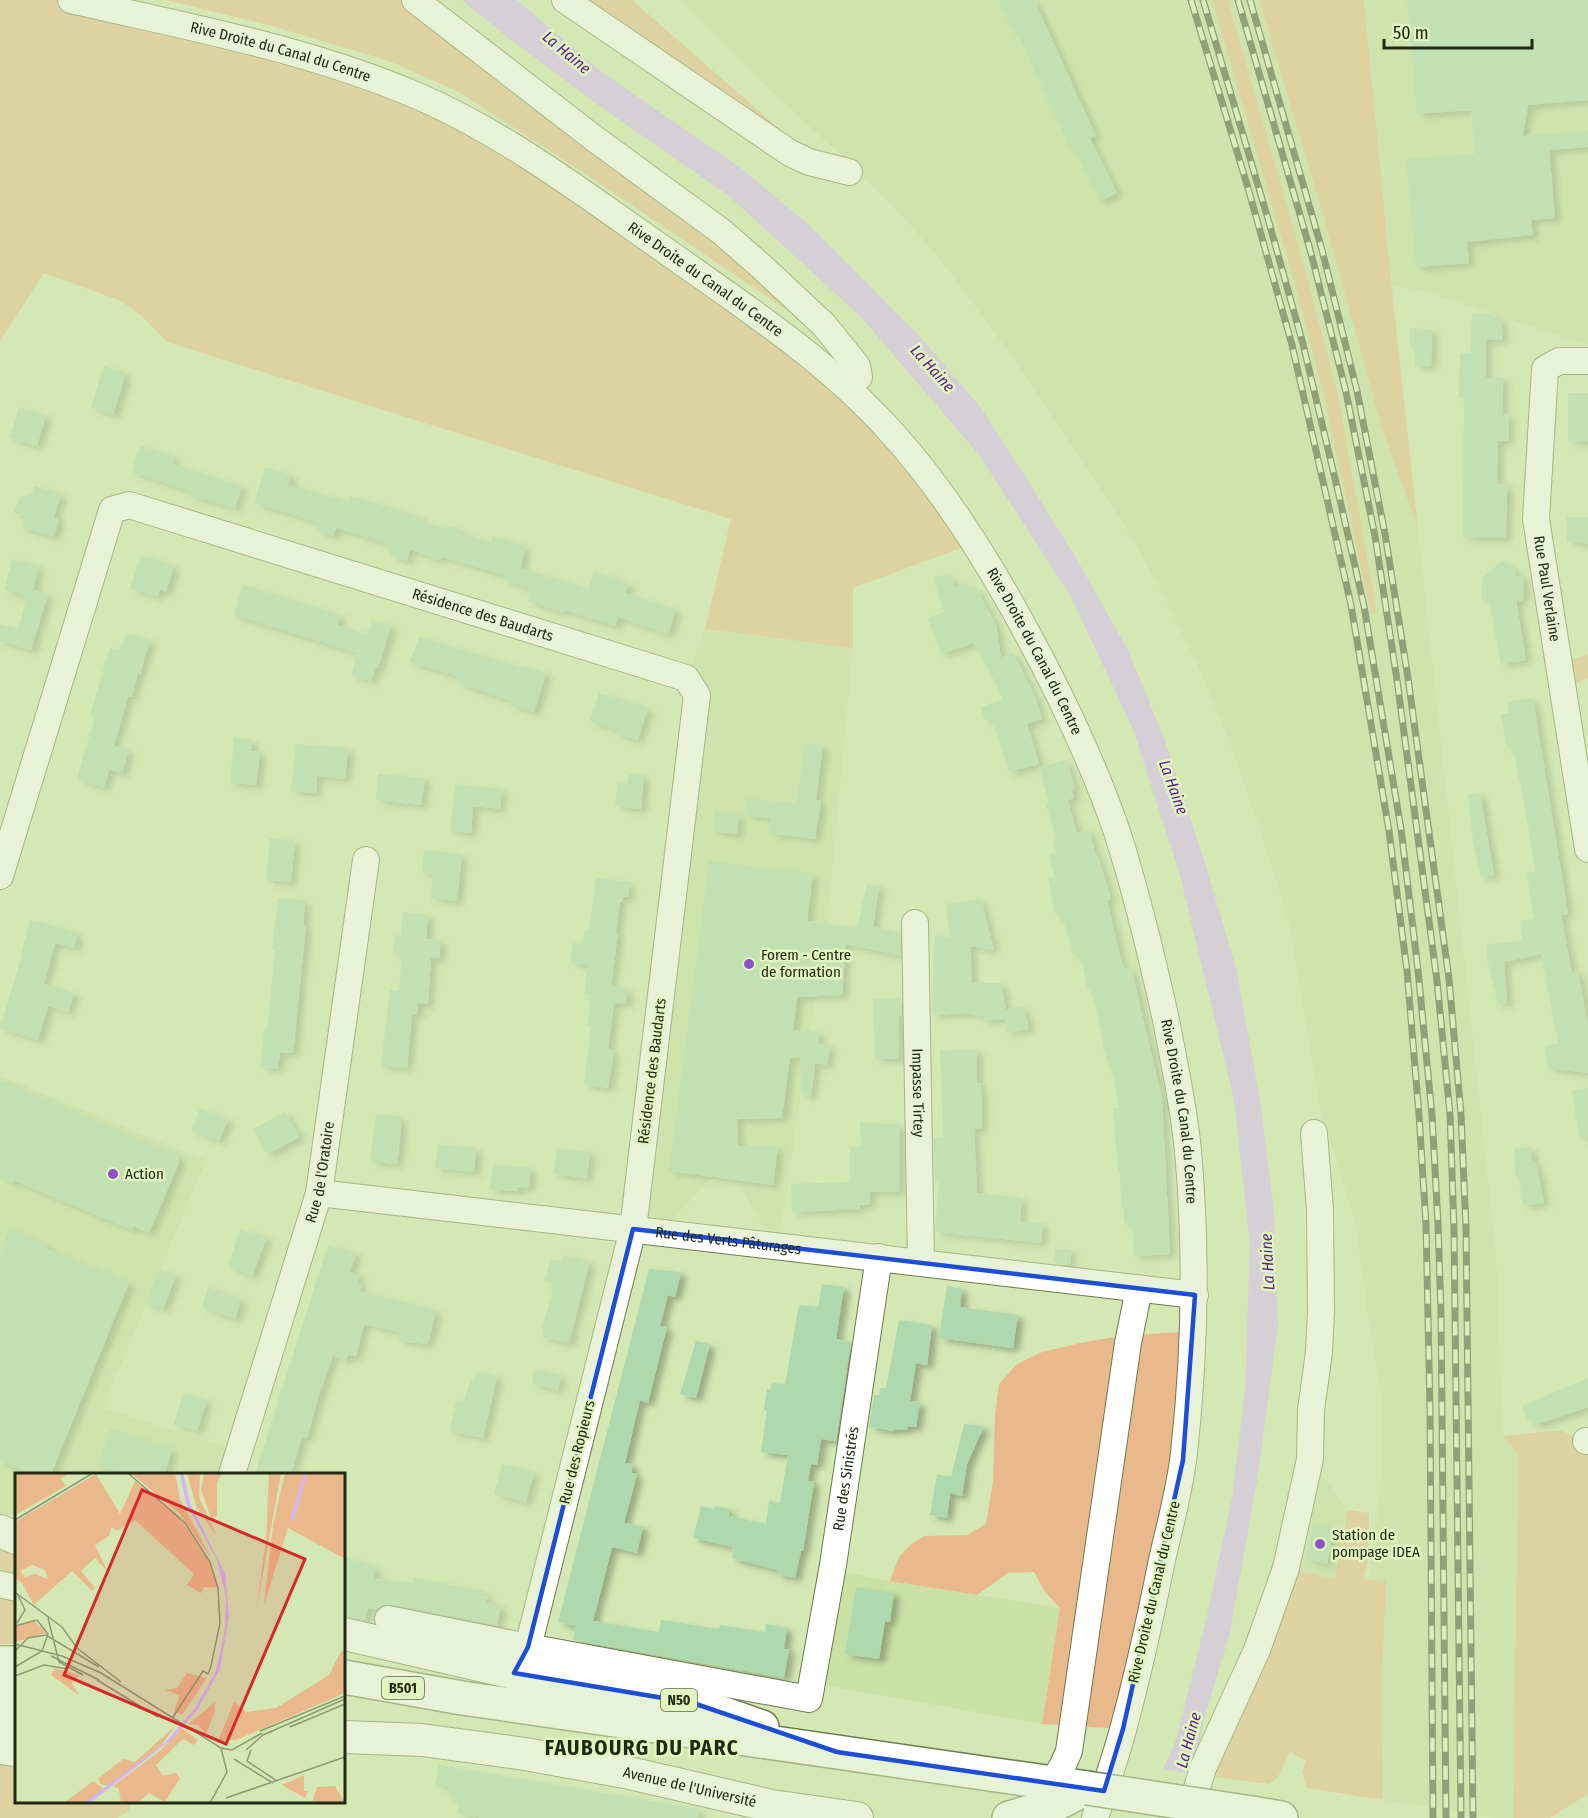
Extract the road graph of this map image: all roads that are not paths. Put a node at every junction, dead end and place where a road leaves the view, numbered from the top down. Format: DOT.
graph roads {
  1 [pos="71,0"];
  2 [pos="415,0"];
  3 [pos="565,0"];
  4 [pos="849,172"];
  5 [pos="1588,361"];
  6 [pos="859,377"];
  7 [pos="1588,849"];
  8 [pos="366,860"];
  9 [pos="0,876"];
  10 [pos="915,923"];
  11 [pos="1314,1133"];
  12 [pos="320,1193"];
  13 [pos="633,1229"];
  14 [pos="879,1257"];
  15 [pos="921,1262"];
  16 [pos="1139,1289"];
  17 [pos="1195,1295"];
  18 [pos="232,1473"];
  19 [pos="0,1531"];
  20 [pos="15,1538"];
  21 [pos="0,1584"];
  22 [pos="15,1588"];
  23 [pos="365,1630"];
  24 [pos="521,1660"];
  25 [pos="345,1677"];
  26 [pos="345,1695"];
  27 [pos="462,1698"];
  28 [pos="345,1737"];
  29 [pos="837,1752"];
  30 [pos="1052,1783"];
  31 [pos="1091,1803"];
  32 [pos="781,1812"];
  33 [pos="1267,1816"];
  34 [pos="856,1818"];
  35 [pos="1009,1818"];
  36 [pos="1188,1818"];
  1 -- 17 [label="street, Rive Droite du Canal du Centre"];
  2 -- 6 [label="street"];
  3 -- 4 [label="street"];
  5 -- 7 [label="street, Rue Paul Verlaine"];
  8 -- 12 [label="street, Rue de l'Oratoire"];
  9 -- 13 [label="street, Résidence des Baudarts"];
  10 -- 15 [label="street, Impasse Tirtey"];
  11 -- 36 [label="street"];
  12 -- 13 [label="street, Rue des Verts Pâturages"];
  12 -- 18 [label="street, Rue de l'Oratoire"];
  13 -- 14 [label="street, Rue des Verts Pâturages"];
  13 -- 24 [label="street, Rue des Ropieurs"];
  14 -- 15 [label="street, Rue des Verts Pâturages"];
  14 -- 24 [label="street, Rue des Sinistrés"];
  15 -- 16 [label="street, Rue des Verts Pâturages"];
  16 -- 17 [label="street, Rue des Verts Pâturages"];
  16 -- 30 [label="street"];
  17 -- 31 [label="street, Rive Droite du Canal du Centre"];
  19 -- 20 [label="main road"];
  21 -- 22 [label="street"];
  23 -- 24 [label="main road, N50"];
  24 -- 29 [label="highway, N50"];
  25 -- 27 [label="highway, B501"];
  26 -- 27 [label="highway, B501"];
  27 -- 29 [label="highway, B501"];
  28 -- 32 [label="main road, Avenue de l'Université"];
  29 -- 30 [label="highway, N50"];
  30 -- 31 [label="highway, N50"];
  31 -- 33 [label="highway, N50, bridge"];
  31 -- 35 [label="highway"];
  32 -- 34 [label="main road, Avenue de l'Université"];
}
